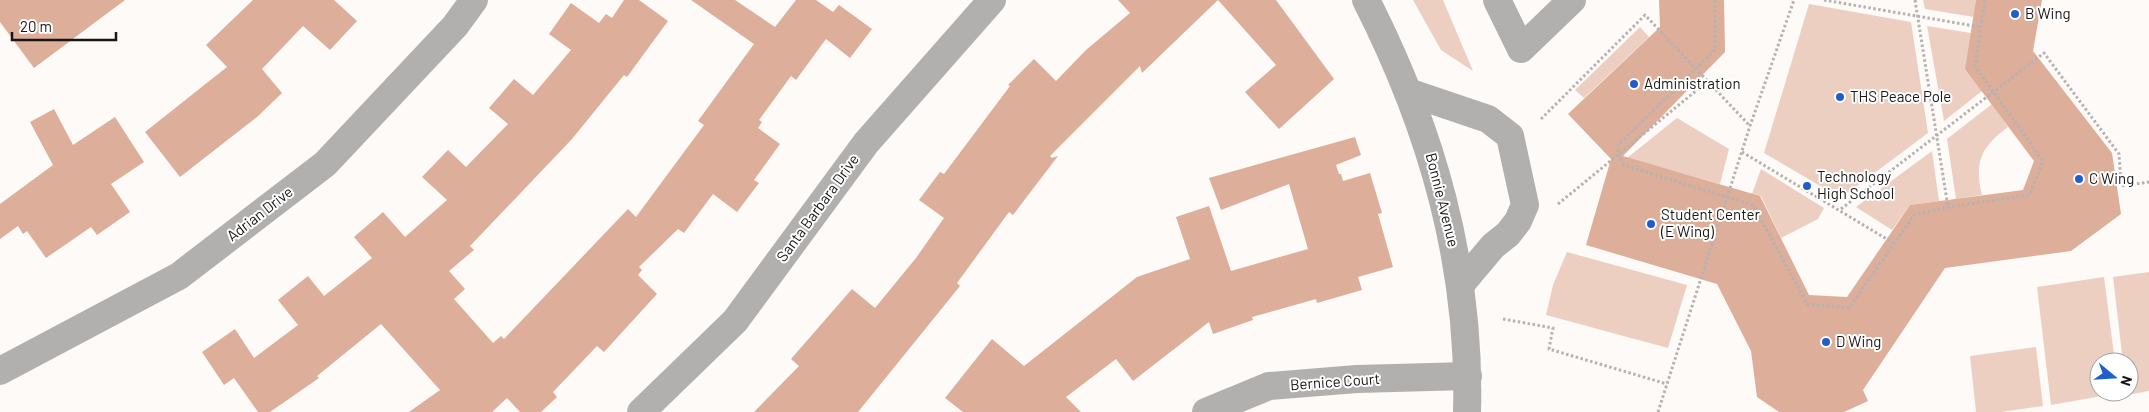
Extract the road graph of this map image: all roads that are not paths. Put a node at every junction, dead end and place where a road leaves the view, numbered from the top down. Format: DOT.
graph roads {
  1 [pos="474,0"];
  2 [pos="992,0"];
  3 [pos="1366,0"];
  4 [pos="1497,0"];
  5 [pos="1572,0"];
  6 [pos="1408,92"];
  7 [pos="1461,284"];
  8 [pos="0,371"];
  9 [pos="1468,376"];
  10 [pos="641,412"];
  11 [pos="1206,412"];
  12 [pos="1467,412"];
  1 -- 8 [label="street, Adrian Drive"];
  2 -- 10 [label="street, Santa Barbara Drive"];
  3 -- 6 [label="street, Bonnie Avenue"];
  4 -- 5 [label="street"];
  6 -- 7 [label="street, Bonnie Avenue"];
  6 -- 7 [label="street"];
  7 -- 9 [label="street, Bonnie Avenue"];
  9 -- 11 [label="street, Bernice Court"];
  9 -- 12 [label="street, Bonnie Avenue"];
}
